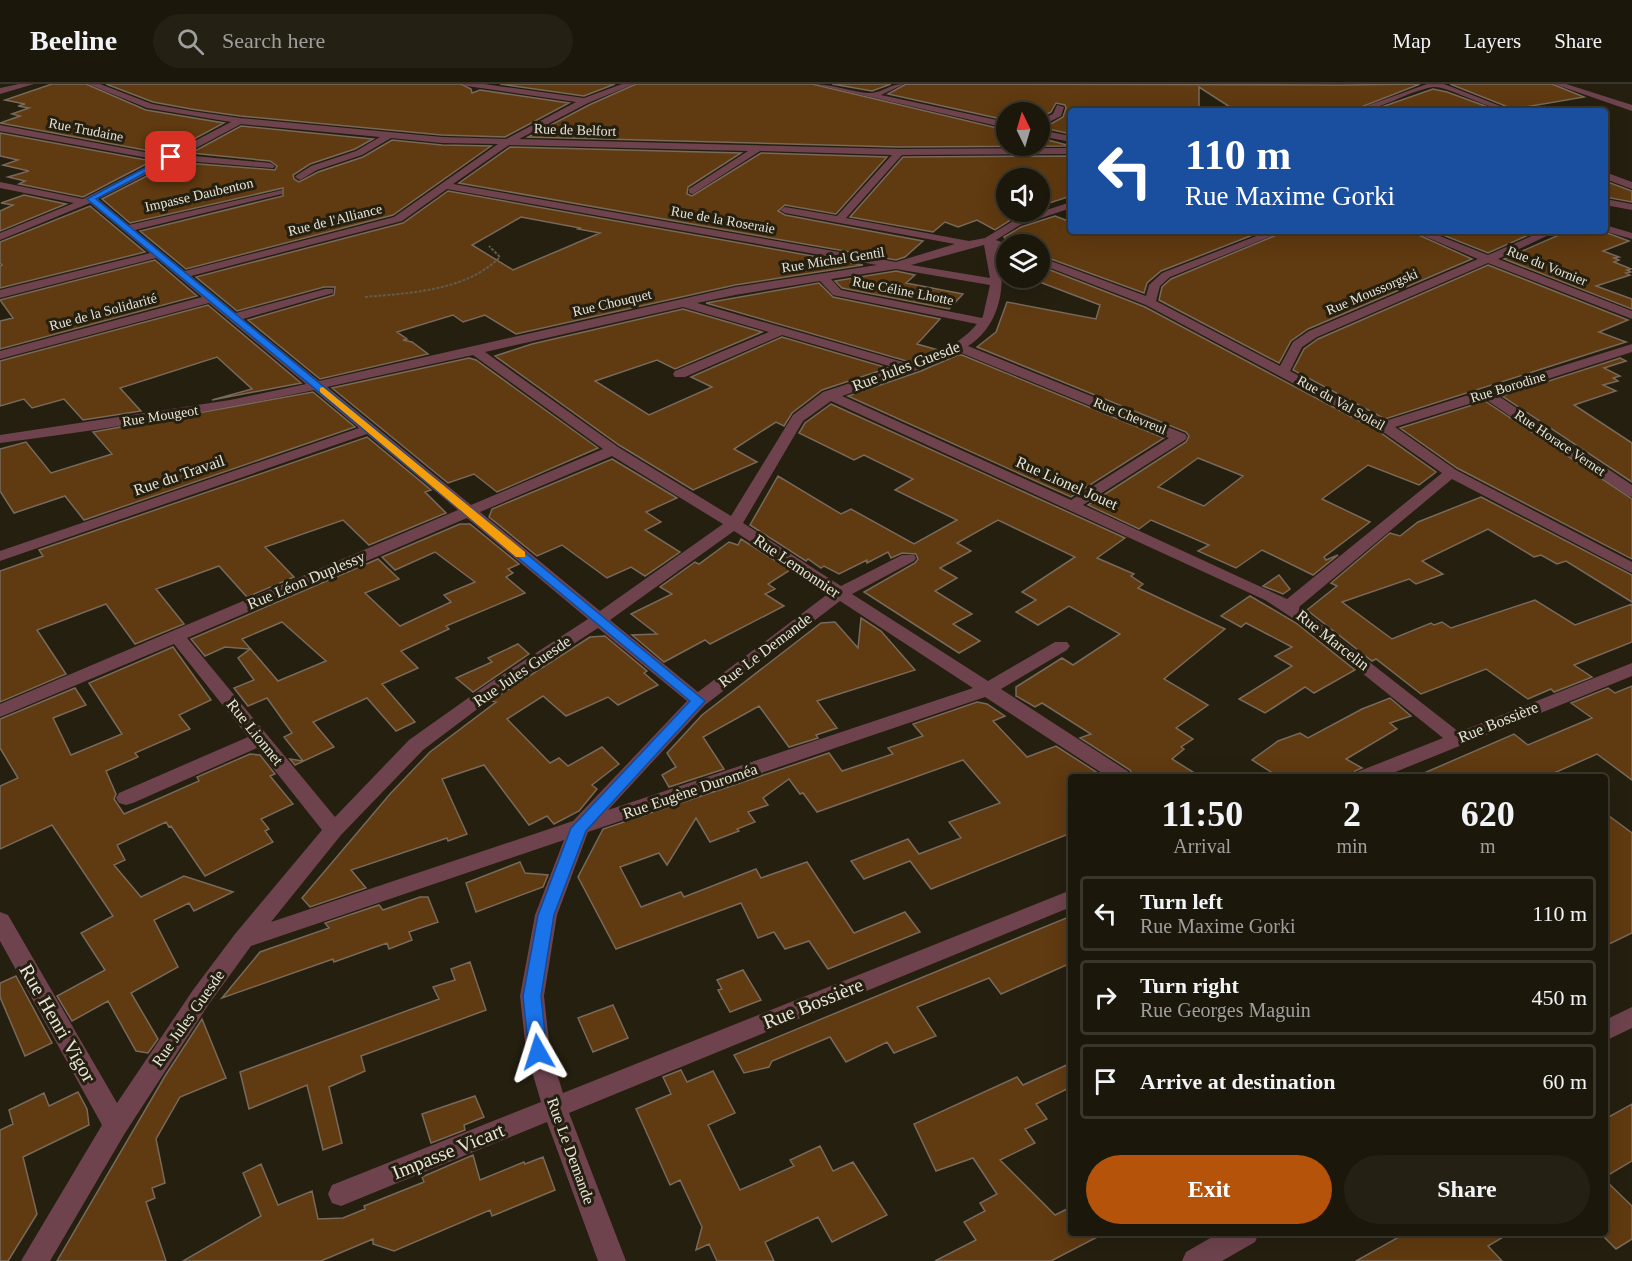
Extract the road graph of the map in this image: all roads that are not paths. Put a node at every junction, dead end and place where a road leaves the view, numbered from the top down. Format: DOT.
graph roads {
  1 [pos="30,84"];
  2 [pos="92,84"];
  3 [pos="467,84"];
  4 [pos="474,84"];
  5 [pos="630,84"];
  6 [pos="818,84"];
  7 [pos="900,84"];
  8 [pos="1435,84"];
  9 [pos="1558,84"];
  10 [pos="2,90"];
  11 [pos="872,96"];
  12 [pos="585,101"];
  13 [pos="1060,107"];
  14 [pos="1366,108"];
  15 [pos="1501,108"];
  16 [pos="1632,108"];
  17 [pos="1050,119"];
  18 [pos="240,121"];
  19 [pos="996,123"];
  20 [pos="0,128"];
  21 [pos="390,135"];
  22 [pos="1050,135"];
  23 [pos="1068,139"];
  24 [pos="507,142"];
  25 [pos="758,148"];
  26 [pos="1068,150"];
  27 [pos="898,152"];
  28 [pos="169,158"];
  29 [pos="270,166"];
  30 [pos="1608,175"];
  31 [pos="300,177"];
  32 [pos="0,185"];
  33 [pos="445,186"];
  34 [pos="1632,186"];
  35 [pos="693,191"];
  36 [pos="278,192"];
  37 [pos="88,200"];
  38 [pos="1608,204"];
  39 [pos="1068,206"];
  40 [pos="1632,207"];
  41 [pos="785,210"];
  42 [pos="839,220"];
  43 [pos="128,228"];
  44 [pos="1608,229"];
  45 [pos="1271,234"];
  46 [pos="1425,234"];
  47 [pos="1545,234"];
  48 [pos="1632,236"];
  49 [pos="0,237"];
  50 [pos="988,241"];
  51 [pos="968,244"];
  52 [pos="996,244"];
  53 [pos="160,254"];
  54 [pos="1489,259"];
  55 [pos="1050,264"];
  56 [pos="894,266"];
  57 [pos="185,274"];
  58 [pos="823,277"];
  59 [pos="996,283"];
  60 [pos="329,291"];
  61 [pos="0,294"];
  62 [pos="213,298"];
  63 [pos="680,302"];
  64 [pos="1150,302"];
  65 [pos="1632,315"];
  66 [pos="236,317"];
  67 [pos="986,322"];
  68 [pos="781,331"];
  69 [pos="961,348"];
  70 [pos="1632,348"];
  71 [pos="475,351"];
  72 [pos="0,355"];
  73 [pos="909,368"];
  74 [pos="1284,371"];
  75 [pos="680,374"];
  76 [pos="318,386"];
  77 [pos="1487,394"];
  78 [pos="828,395"];
  79 [pos="1384,426"];
  80 [pos="369,429"];
  81 [pos="0,439"];
  82 [pos="613,450"];
  83 [pos="1451,473"];
  84 [pos="1632,492"];
  85 [pos="1073,505"];
  86 [pos="466,511"];
  87 [pos="734,524"];
  88 [pos="0,555"];
  89 [pos="908,558"];
  90 [pos="1632,568"];
  91 [pos="839,594"];
  92 [pos="1289,606"];
  93 [pos="600,619"];
  94 [pos="176,635"];
  95 [pos="1061,646"];
  96 [pos="1632,669"];
  97 [pos="986,690"];
  98 [pos="698,701"];
  99 [pos="0,711"];
  100 [pos="261,739"];
  101 [pos="1456,739"];
  102 [pos="1117,774"];
  103 [pos="1371,774"];
  104 [pos="126,798"];
  105 [pos="579,828"];
  106 [pos="334,830"];
  107 [pos="1068,899"];
  108 [pos="0,921"];
  109 [pos="243,940"];
  110 [pos="1632,1017"];
  111 [pos="1608,1029"];
  112 [pos="555,1108"];
  113 [pos="116,1125"];
  114 [pos="341,1194"];
  115 [pos="1240,1236"];
  116 [pos="35,1261"];
  117 [pos="612,1261"];
  118 [pos="1196,1261"];
  1 -- 10 [label="street"];
  2 -- 18 [label="street, Rue de Belfort"];
  3 -- 4 [label="street"];
  4 -- 12 [label="street"];
  5 -- 12 [label="street, Rue de l'Alliance"];
  6 -- 11 [label="street"];
  7 -- 11 [label="street"];
  8 -- 14 [label="street"];
  8 -- 15 [label="street"];
  9 -- 16 [label="street"];
  11 -- 19 [label="street"];
  12 -- 24 [label="street, Rue de l'Alliance"];
  13 -- 17 [label="street"];
  18 -- 21 [label="street, Rue de Belfort"];
  18 -- 28 [label="street"];
  20 -- 28 [label="street, Rue Trudaine"];
  21 -- 24 [label="street, Rue de Belfort"];
  21 -- 31 [label="street"];
  22 -- 23 [label="street"];
  24 -- 25 [label="street, Rue de Belfort"];
  24 -- 33 [label="street, Rue de l'Alliance"];
  25 -- 27 [label="street, Rue de Belfort"];
  25 -- 35 [label="street"];
  26 -- 27 [label="street, Rue de Belfort"];
  27 -- 42 [label="street"];
  28 -- 29 [label="street, Rue Trudaine"];
  28 -- 37 [label="street"];
  30 -- 34 [label="street"];
  32 -- 37 [label="street"];
  33 -- 56 [label="street, Rue de la Roseraie"];
  33 -- 57 [label="street, Rue de l'Alliance"];
  36 -- 43 [label="street, Impasse Daubenton"];
  37 -- 43 [label="street"];
  37 -- 49 [label="street"];
  38 -- 40 [label="street"];
  39 -- 50 [label="street"];
  41 -- 42 [label="street"];
  42 -- 51 [label="street"];
  43 -- 53 [label="street"];
  44 -- 48 [label="street"];
  45 -- 64 [label="street"];
  46 -- 54 [label="street, Rue du Vornier"];
  47 -- 54 [label="street, Rue Moussorgski"];
  50 -- 51 [label="street, Rue Michel Gentil"];
  50 -- 52 [label="street"];
  50 -- 59 [label="street, Rue Jules Guesde"];
  51 -- 56 [label="street, Rue Michel Gentil"];
  53 -- 57 [label="street"];
  53 -- 61 [label="street"];
  54 -- 65 [label="street, Rue du Vornier"];
  54 -- 74 [label="street, Rue Moussorgski"];
  55 -- 64 [label="street, Rue du Val Soleil"];
  56 -- 58 [label="street, Rue Michel Gentil"];
  56 -- 59 [label="street, Rue de la Roseraie"];
  57 -- 62 [label="street"];
  58 -- 63 [label="street, Rue Michel Gentil"];
  58 -- 67 [label="street, Rue Céline Lhotte"];
  59 -- 67 [label="street, Rue Jules Guesde"];
  60 -- 66 [label="street"];
  62 -- 66 [label="street"];
  62 -- 72 [label="street, Rue de la Solidarité"];
  63 -- 68 [label="street, Rue Chouquet"];
  63 -- 71 [label="street, Rue Chouquet"];
  64 -- 74 [label="street, Rue du Val Soleil"];
  66 -- 76 [label="street"];
  67 -- 69 [label="street, Rue Jules Guesde"];
  68 -- 73 [label="street, Rue Chouquet"];
  68 -- 75 [label="street"];
  69 -- 73 [label="street, Rue Jules Guesde"];
  69 -- 85 [label="street, Rue Chevreul"];
  70 -- 77 [label="street, Rue Borodine"];
  71 -- 76 [label="street, Rue Chouquet"];
  71 -- 82 [label="street, Rue Lemonnier"];
  73 -- 78 [label="street, Rue Jules Guesde"];
  74 -- 79 [label="street, Rue du Val Soleil"];
  76 -- 80 [label="street"];
  76 -- 81 [label="street, Rue Mougeot"];
  77 -- 79 [label="street, Rue Borodine"];
  77 -- 84 [label="street, Rue Horace Vernet"];
  78 -- 85 [label="street, Rue Lionel Jouet"];
  78 -- 87 [label="street, Rue Jules Guesde"];
  79 -- 83 [label="street, Rue du Val Soleil"];
  80 -- 86 [label="street"];
  80 -- 88 [label="street, Rue du Travail"];
  82 -- 86 [label="street, Rue Léon Duplessy"];
  82 -- 87 [label="street, Rue Lemonnier"];
  83 -- 90 [label="street, Rue du Val Soleil"];
  83 -- 92 [label="street, Rue Marcelin"];
  85 -- 92 [label="street, Rue Lionel Jouet"];
  86 -- 93 [label="street"];
  86 -- 94 [label="street, Rue Léon Duplessy"];
  87 -- 91 [label="street, Rue Lemonnier"];
  87 -- 93 [label="street, Rue Jules Guesde"];
  89 -- 91 [label="street, Rue Le Demande"];
  91 -- 97 [label="street, Rue Lemonnier"];
  91 -- 98 [label="street, Rue Le Demande"];
  92 -- 101 [label="street, Rue Marcelin"];
  93 -- 98 [label="street"];
  93 -- 106 [label="street, Rue Jules Guesde"];
  94 -- 99 [label="street, Rue Léon Duplessy"];
  94 -- 100 [label="street, Rue Lionnet"];
  95 -- 97 [label="street, Rue Eugène Duroméa"];
  96 -- 101 [label="street, Rue Bossière"];
  97 -- 102 [label="street, Rue Lemonnier"];
  97 -- 105 [label="street, Rue Eugène Duroméa"];
  98 -- 105 [label="street, Rue Le Demande"];
  100 -- 104 [label="street"];
  100 -- 106 [label="street, Rue Lionnet"];
  101 -- 103 [label="street, Rue Bossière"];
  105 -- 109 [label="street, Rue Eugène Duroméa"];
  105 -- 112 [label="street, Rue Le Demande"];
  106 -- 109 [label="street, Rue Jules Guesde"];
  107 -- 112 [label="street, Rue Bossière"];
  108 -- 113 [label="street, Rue Henri Vigor"];
  109 -- 113 [label="street, Rue Jules Guesde"];
  110 -- 111 [label="street"];
  112 -- 114 [label="street, Impasse Vicart"];
  112 -- 117 [label="street, Rue Le Demande"];
  113 -- 116 [label="street, Rue Jules Guesde"];
  115 -- 118 [label="street"];
}
